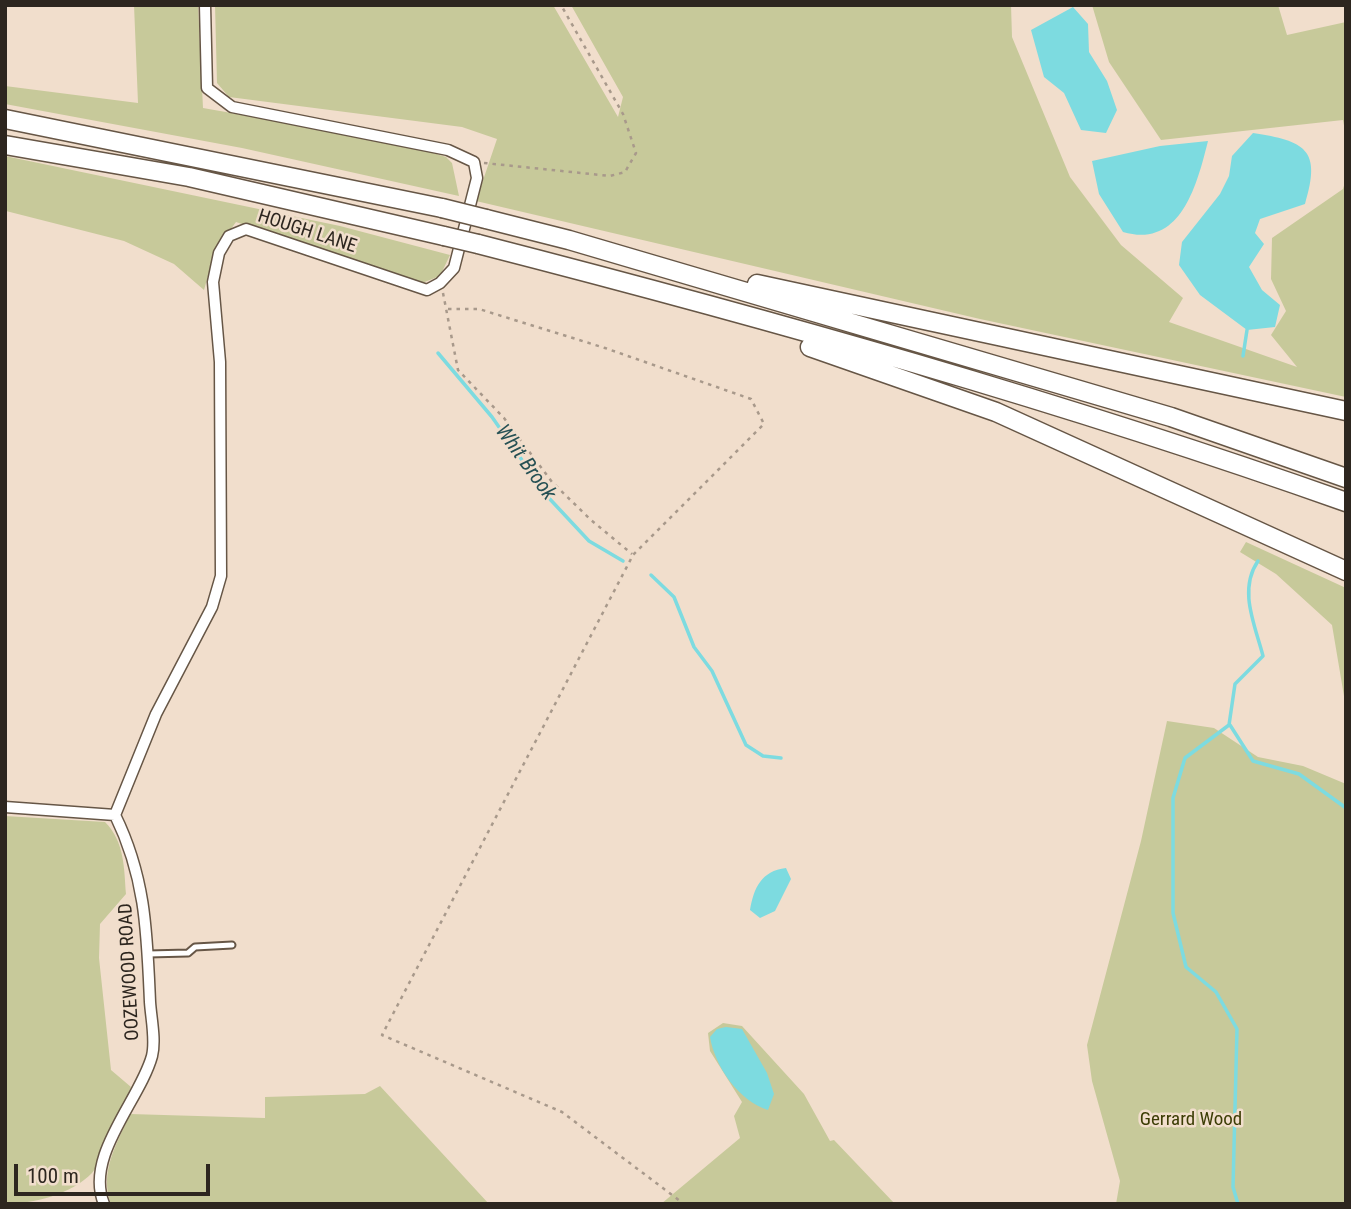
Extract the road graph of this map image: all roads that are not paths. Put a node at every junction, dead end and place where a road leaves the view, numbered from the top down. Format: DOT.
graph roads {
  1 [pos="205,5"];
  2 [pos="5,119"];
  3 [pos="5,145"];
  4 [pos="569,240"];
  5 [pos="615,279"];
  6 [pos="1346,411"];
  7 [pos="1346,478"];
  8 [pos="1346,502"];
  9 [pos="1346,571"];
  10 [pos="5,807"];
  11 [pos="116,815"];
  12 [pos="232,946"];
  13 [pos="148,954"];
  14 [pos="104,1204"];
  1 -- 11 [label="street, HOUGH LANE"];
  2 -- 4 [label="highway, bridge"];
  3 -- 5 [label="highway, bridge"];
  4 -- 6 [label="highway"];
  4 -- 7 [label="highway"];
  5 -- 8 [label="highway"];
  5 -- 9 [label="highway"];
  10 -- 11 [label="street"];
  11 -- 13 [label="street, OOZEWOOD ROAD"];
  12 -- 13 [label="lane"];
  13 -- 14 [label="street, OOZEWOOD ROAD"];
}
